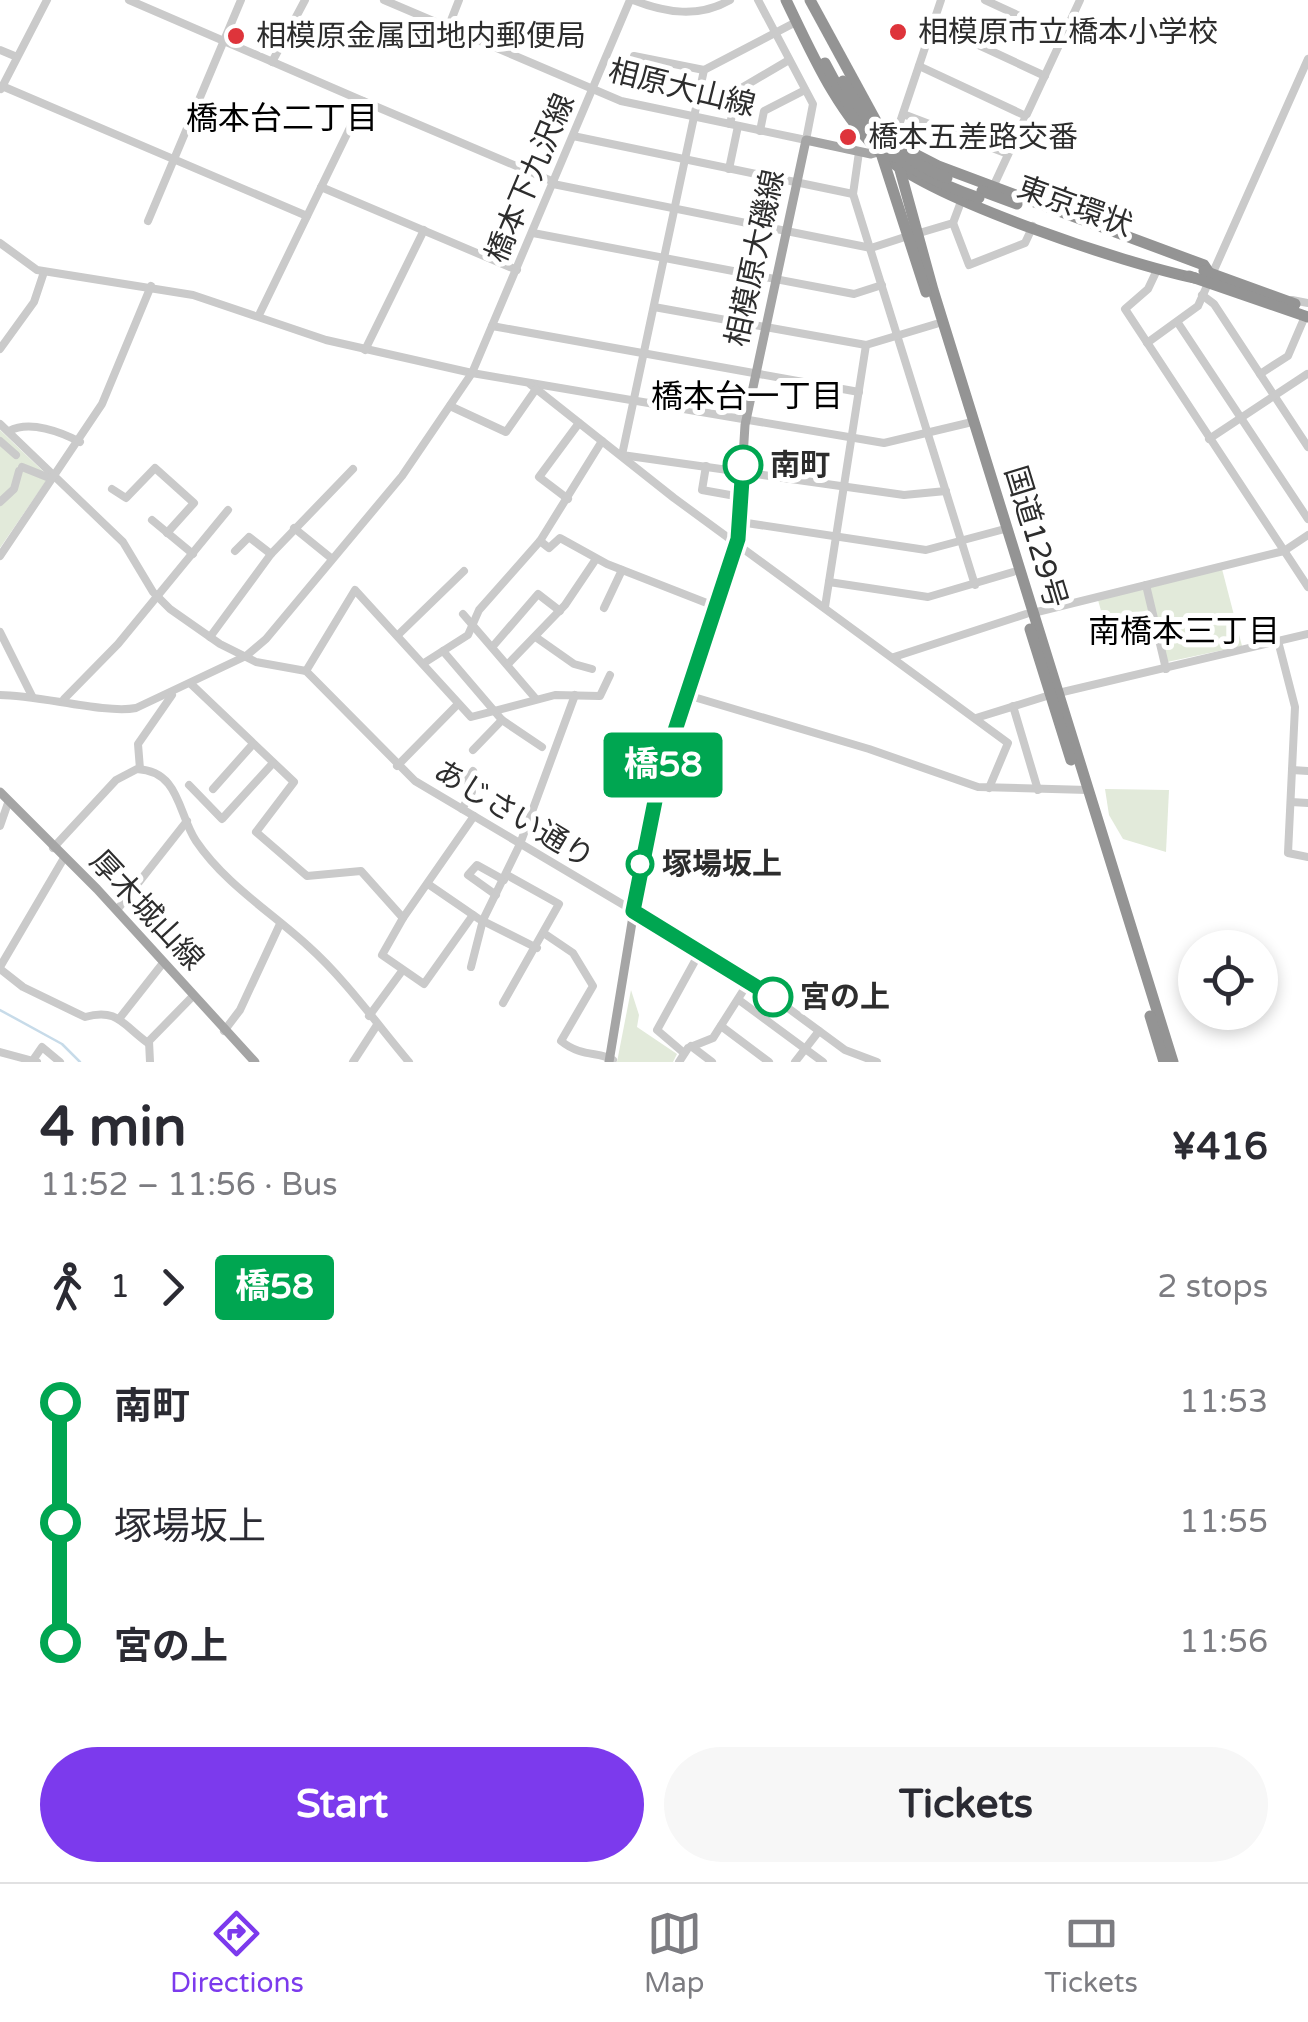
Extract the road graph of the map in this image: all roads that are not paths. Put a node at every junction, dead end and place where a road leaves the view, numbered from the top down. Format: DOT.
graph roads {
  1 [pos="47,0"];
  2 [pos="129,0"];
  3 [pos="241,0"];
  4 [pos="305,0"];
  5 [pos="384,0"];
  6 [pos="458,0"];
  7 [pos="631,0"];
  8 [pos="699,0"];
  9 [pos="730,0"];
  10 [pos="758,0"];
  11 [pos="790,0"];
  12 [pos="802,0"];
  13 [pos="810,0"];
  14 [pos="940,0"];
  15 [pos="986,0"];
  16 [pos="1080,0"];
  17 [pos="706,13"];
  18 [pos="796,22"];
  19 [pos="933,24"];
  20 [pos="448,28"];
  21 [pos="775,32"];
  22 [pos="1063,36"];
  23 [pos="224,41"];
  24 [pos="0,50"];
  25 [pos="634,56"];
  26 [pos="17,57"];
  27 [pos="1308,59"];
  28 [pos="789,60"];
  29 [pos="828,61"];
  30 [pos="272,62"];
  31 [pos="919,66"];
  32 [pos="704,70"];
  33 [pos="1044,76"];
  34 [pos="1,88"];
  35 [pos="592,89"];
  36 [pos="805,90"];
  37 [pos="363,101"];
  38 [pos="903,114"];
  39 [pos="1026,116"];
  40 [pos="694,117"];
  41 [pos="734,125"];
  42 [pos="760,131"];
  43 [pos="573,136"];
  44 [pos="867,139"];
  45 [pos="806,140"];
  46 [pos="894,140"];
  47 [pos="859,152"];
  48 [pos="1008,154"];
  49 [pos="684,159"];
  50 [pos="174,160"];
  51 [pos="888,163"];
  52 [pos="729,169"];
  53 [pos="554,183"];
  54 [pos="797,183"];
  55 [pos="926,184"];
  56 [pos="321,187"];
  57 [pos="985,192"];
  58 [pos="853,194"];
  59 [pos="906,200"];
  60 [pos="962,200"];
  61 [pos="674,208"];
  62 [pos="307,216"];
  63 [pos="148,221"];
  64 [pos="954,223"];
  65 [pos="1034,225"];
  66 [pos="424,230"];
  67 [pos="787,231"];
  68 [pos="533,233"];
  69 [pos="912,235"];
  70 [pos="0,244"];
  71 [pos="870,248"];
  72 [pos="664,258"];
  73 [pos="517,270"];
  74 [pos="1157,270"];
  75 [pos="44,272"];
  76 [pos="1204,278"];
  77 [pos="776,280"];
  78 [pos="882,285"];
  79 [pos="151,286"];
  80 [pos="1202,296"];
  81 [pos="654,307"];
  82 [pos="259,315"];
  83 [pos="1307,315"];
  84 [pos="1180,321"];
  85 [pos="936,324"];
  86 [pos="492,326"];
  87 [pos="766,327"];
  88 [pos="898,336"];
  89 [pos="1147,343"];
  90 [pos="866,345"];
  91 [pos="0,349"];
  92 [pos="365,350"];
  93 [pos="644,354"];
  94 [pos="472,373"];
  95 [pos="756,374"];
  96 [pos="1260,374"];
  97 [pos="1308,374"];
  98 [pos="527,382"];
  99 [pos="536,389"];
  100 [pos="859,392"];
  101 [pos="1274,396"];
  102 [pos="633,402"];
  103 [pos="450,406"];
  104 [pos="1241,418"];
  105 [pos="578,423"];
  106 [pos="746,423"];
  107 [pos="0,424"];
  108 [pos="968,424"];
  109 [pos="9,431"];
  110 [pos="929,435"];
  111 [pos="1209,438"];
  112 [pos="852,439"];
  113 [pos="602,441"];
  114 [pos="0,442"];
  115 [pos="80,442"];
  116 [pos="1308,447"];
  117 [pos="16,455"];
  118 [pos="622,455"];
  119 [pos="706,466"];
  120 [pos="353,469"];
  121 [pos="742,471"];
  122 [pos="50,478"];
  123 [pos="844,486"];
  124 [pos="112,490"];
  125 [pos="946,491"];
  126 [pos="741,497"];
  127 [pos="568,499"];
  128 [pos="0,502"];
  129 [pos="228,510"];
  130 [pos="1308,519"];
  131 [pos="152,520"];
  132 [pos="740,522"];
  133 [pos="294,528"];
  134 [pos="1000,530"];
  135 [pos="167,533"];
  136 [pos="1308,535"];
  137 [pos="836,538"];
  138 [pos="540,541"];
  139 [pos="963,542"];
  140 [pos="737,544"];
  141 [pos="235,551"];
  142 [pos="1284,551"];
  143 [pos="193,554"];
  144 [pos="271,554"];
  145 [pos="0,556"];
  146 [pos="331,558"];
  147 [pos="596,559"];
  148 [pos="622,570"];
  149 [pos="464,571"];
  150 [pos="1013,572"];
  151 [pos="829,582"];
  152 [pos="975,584"];
  153 [pos="1146,585"];
  154 [pos="1308,587"];
  155 [pos="158,598"];
  156 [pos="718,607"];
  157 [pos="825,607"];
  158 [pos="604,608"];
  159 [pos="560,611"];
  160 [pos="463,614"];
  161 [pos="1030,614"];
  162 [pos="474,624"];
  163 [pos="0,632"];
  164 [pos="1308,634"];
  165 [pos="398,635"];
  166 [pos="210,637"];
  167 [pos="536,638"];
  168 [pos="1278,642"];
  169 [pos="494,644"];
  170 [pos="2,646"];
  171 [pos="444,651"];
  172 [pos="246,656"];
  173 [pos="894,657"];
  174 [pos="424,663"];
  175 [pos="510,663"];
  176 [pos="592,669"];
  177 [pos="1166,669"];
  178 [pos="306,671"];
  179 [pos="610,675"];
  180 [pos="191,684"];
  181 [pos="0,685"];
  182 [pos="175,692"];
  183 [pos="3,695"];
  184 [pos="575,695"];
  185 [pos="687,695"];
  186 [pos="1055,695"];
  187 [pos="32,696"];
  188 [pos="536,699"];
  189 [pos="64,700"];
  190 [pos="458,704"];
  191 [pos="1308,704"];
  192 [pos="1012,706"];
  193 [pos="1294,707"];
  194 [pos="495,712"];
  195 [pos="976,718"];
  196 [pos="502,720"];
  197 [pos="253,744"];
  198 [pos="542,747"];
  199 [pos="473,750"];
  200 [pos="274,763"];
  201 [pos="397,766"];
  202 [pos="140,768"];
  203 [pos="473,770"];
  204 [pos="1292,770"];
  205 [pos="1308,771"];
  206 [pos="189,784"];
  207 [pos="988,788"];
  208 [pos="213,789"];
  209 [pos="1038,790"];
  210 [pos="1085,791"];
  211 [pos="0,792"];
  212 [pos="1291,802"];
  213 [pos="8,803"];
  214 [pos="1308,803"];
  215 [pos="462,808"];
  216 [pos="474,816"];
  217 [pos="187,821"];
  218 [pos="0,826"];
  219 [pos="520,844"];
  220 [pos="53,849"];
  221 [pos="1308,856"];
  222 [pos="64,858"];
  223 [pos="505,878"];
  224 [pos="428,884"];
  225 [pos="496,895"];
  226 [pos="117,910"];
  227 [pos="633,911"];
  228 [pos="473,916"];
  229 [pos="403,918"];
  230 [pos="483,920"];
  231 [pos="280,924"];
  232 [pos="545,934"];
  233 [pos="537,948"];
  234 [pos="702,950"];
  235 [pos="163,963"];
  236 [pos="0,968"];
  237 [pos="471,968"];
  238 [pos="402,971"];
  239 [pos="750,980"];
  240 [pos="193,996"];
  241 [pos="738,1000"];
  242 [pos="503,1003"];
  243 [pos="369,1016"];
  244 [pos="119,1019"];
  245 [pos="377,1026"];
  246 [pos="722,1026"];
  247 [pos="224,1031"];
  248 [pos="819,1031"];
  249 [pos="148,1043"];
  250 [pos="688,1049"];
  251 [pos="805,1049"];
  252 [pos="0,1052"];
  253 [pos="611,1060"];
  254 [pos="862,1060"];
  255 [pos="35,1061"];
  256 [pos="60,1062"];
  257 [pos="150,1062"];
  258 [pos="256,1062"];
  259 [pos="354,1062"];
  260 [pos="409,1062"];
  261 [pos="680,1062"];
  262 [pos="712,1062"];
  263 [pos="769,1062"];
  264 [pos="795,1062"];
  265 [pos="823,1062"];
  266 [pos="876,1062"];
  267 [pos="1164,1062"];
  268 [pos="1173,1062"];
  1 -- 26 [label="street"];
  2 -- 23 [label="street"];
  3 -- 23 [label="street"];
  4 -- 30 [label="street"];
  5 -- 20 [label="street, 相原大山線"];
  6 -- 20 [label="street"];
  7 -- 17 [label="street"];
  7 -- 35 [label="street, 橋本下九沢線"];
  8 -- 17 [label="street"];
  9 -- 17 [label="street"];
  10 -- 21 [label="street"];
  11 -- 18 [label="highway"];
  11 -- 29 [label="highway, 東京環状"];
  12 -- 29 [label="highway, 東京環状"];
  13 -- 46 [label="highway"];
  14 -- 19 [label="street"];
  15 -- 22 [label="street"];
  16 -- 22 [label="street"];
  18 -- 21 [label="street"];
  18 -- 44 [label="highway"];
  19 -- 31 [label="street"];
  19 -- 33 [label="street"];
  20 -- 35 [label="street, 相原大山線"];
  21 -- 28 [label="street"];
  21 -- 32 [label="street"];
  22 -- 33 [label="street"];
  23 -- 30 [label="street"];
  23 -- 50 [label="street"];
  24 -- 26 [label="street"];
  25 -- 32 [label="street"];
  26 -- 34 [label="street"];
  27 -- 76 [label="street"];
  28 -- 36 [label="street"];
  28 -- 41 [label="street"];
  29 -- 57 [label="highway, 東京環状, bridge"];
  30 -- 37 [label="street"];
  31 -- 38 [label="street"];
  31 -- 39 [label="street"];
  32 -- 40 [label="street"];
  33 -- 39 [label="street"];
  34 -- 50 [label="street"];
  35 -- 40 [label="street, 相原大山線"];
  35 -- 43 [label="street, 橋本下九沢線"];
  36 -- 42 [label="street"];
  36 -- 45 [label="street"];
  37 -- 53 [label="street"];
  37 -- 56 [label="street"];
  38 -- 46 [label="street"];
  38 -- 48 [label="street"];
  39 -- 48 [label="street"];
  40 -- 41 [label="street, 相原大山線"];
  40 -- 49 [label="street"];
  41 -- 42 [label="street, 相原大山線"];
  41 -- 52 [label="street"];
  42 -- 45 [label="street, 相原大山線"];
  43 -- 49 [label="street"];
  43 -- 53 [label="street, 橋本下九沢線"];
  44 -- 47 [label="highway"];
  44 -- 51 [label="highway"];
  45 -- 47 [label="main road, 相模原大磯線"];
  45 -- 54 [label="main road, 相模原大磯線"];
  46 -- 51 [label="highway, 国道129号"];
  46 -- 51 [label="main road"];
  46 -- 57 [label="highway"];
  47 -- 51 [label="main road, 相模原大磯線"];
  47 -- 58 [label="street"];
  48 -- 57 [label="street"];
  49 -- 52 [label="street"];
  49 -- 61 [label="street"];
  50 -- 62 [label="street"];
  50 -- 63 [label="street"];
  51 -- 55 [label="highway"];
  51 -- 59 [label="highway, 国道129号"];
  51 -- 69 [label="highway, 国道129号"];
  52 -- 54 [label="street"];
  53 -- 61 [label="street"];
  53 -- 68 [label="street, 橋本下九沢線"];
  54 -- 58 [label="street"];
  54 -- 67 [label="main road, 相模原大磯線"];
  55 -- 59 [label="highway"];
  55 -- 60 [label="highway"];
  56 -- 62 [label="street"];
  56 -- 66 [label="street"];
  57 -- 76 [label="highway, 東京環状"];
  58 -- 71 [label="street"];
  59 -- 69 [label="highway, 国道129号"];
  60 -- 64 [label="street"];
  60 -- 65 [label="highway"];
  61 -- 67 [label="street"];
  61 -- 72 [label="street"];
  62 -- 82 [label="street"];
  64 -- 65 [label="street"];
  64 -- 69 [label="street"];
  65 -- 74 [label="highway"];
  66 -- 73 [label="street"];
  66 -- 92 [label="street"];
  67 -- 71 [label="street"];
  67 -- 77 [label="main road, 相模原大磯線"];
  68 -- 72 [label="street"];
  68 -- 73 [label="street, 橋本下九沢線"];
  69 -- 71 [label="street"];
  69 -- 85 [label="highway, 国道129号"];
  69 -- 161 [label="highway, 国道129号"];
  70 -- 75 [label="street"];
  71 -- 78 [label="street"];
  72 -- 77 [label="street"];
  72 -- 81 [label="street"];
  73 -- 86 [label="street, 橋本下九沢線"];
  74 -- 76 [label="highway"];
  74 -- 89 [label="street"];
  75 -- 79 [label="street"];
  75 -- 91 [label="street"];
  76 -- 80 [label="street"];
  76 -- 83 [label="highway, 東京環状"];
  76 -- 83 [label="highway, 東京環状"];
  77 -- 78 [label="street"];
  77 -- 87 [label="main road, 相模原大磯線"];
  78 -- 88 [label="street"];
  79 -- 82 [label="street"];
  79 -- 115 [label="street"];
  80 -- 84 [label="street"];
  80 -- 96 [label="street"];
  81 -- 87 [label="street"];
  81 -- 93 [label="street"];
  82 -- 92 [label="street"];
  83 -- 96 [label="street"];
  84 -- 89 [label="street"];
  84 -- 104 [label="street"];
  85 -- 88 [label="street"];
  85 -- 108 [label="highway, 国道129号"];
  86 -- 93 [label="street"];
  86 -- 94 [label="street, 橋本下九沢線"];
  87 -- 90 [label="street"];
  87 -- 95 [label="main road, 相模原大磯線"];
  88 -- 90 [label="street"];
  88 -- 110 [label="street"];
  89 -- 111 [label="street"];
  90 -- 100 [label="street"];
  92 -- 94 [label="street"];
  93 -- 95 [label="street"];
  93 -- 102 [label="street"];
  94 -- 98 [label="street"];
  94 -- 103 [label="street, 橋本下九沢線"];
  95 -- 100 [label="street"];
  95 -- 106 [label="main road, 相模原大磯線"];
  96 -- 101 [label="street"];
  97 -- 101 [label="street"];
  98 -- 99 [label="street"];
  98 -- 102 [label="street"];
  99 -- 103 [label="street"];
  99 -- 105 [label="street"];
  100 -- 112 [label="street"];
  101 -- 104 [label="street"];
  101 -- 116 [label="street"];
  102 -- 106 [label="street"];
  102 -- 118 [label="street"];
  103 -- 146 [label="street, 橋本下九沢線"];
  104 -- 111 [label="street"];
  104 -- 130 [label="street"];
  105 -- 113 [label="street"];
  105 -- 127 [label="street"];
  106 -- 112 [label="street"];
  106 -- 121 [label="main road, 相模原大磯線"];
  107 -- 109 [label="street"];
  108 -- 110 [label="street"];
  108 -- 134 [label="highway, 国道129号"];
  109 -- 115 [label="street"];
  109 -- 122 [label="street"];
  110 -- 112 [label="street"];
  110 -- 125 [label="street"];
  111 -- 142 [label="street"];
  112 -- 123 [label="street"];
  113 -- 118 [label="street"];
  113 -- 127 [label="street"];
  114 -- 117 [label="street"];
  115 -- 122 [label="street"];
  118 -- 119 [label="street"];
  118 -- 140 [label="street"];
  119 -- 121 [label="street"];
  119 -- 126 [label="street"];
  120 -- 133 [label="street"];
  121 -- 123 [label="street"];
  121 -- 126 [label="main road, 相模原大磯線"];
  122 -- 128 [label="street"];
  122 -- 145 [label="street"];
  122 -- 155 [label="street"];
  123 -- 125 [label="street"];
  123 -- 137 [label="street"];
  124 -- 135 [label="street"];
  125 -- 139 [label="street"];
  126 -- 132 [label="main road, 相模原大磯線"];
  127 -- 138 [label="street"];
  129 -- 143 [label="street"];
  131 -- 135 [label="street"];
  132 -- 137 [label="street"];
  132 -- 140 [label="main road, 相模原大磯線"];
  133 -- 144 [label="street"];
  133 -- 146 [label="street"];
  134 -- 139 [label="street"];
  134 -- 150 [label="highway, 国道129号"];
  135 -- 143 [label="street"];
  136 -- 142 [label="street"];
  137 -- 139 [label="street"];
  137 -- 151 [label="street"];
  138 -- 147 [label="street"];
  138 -- 162 [label="street"];
  139 -- 152 [label="street"];
  140 -- 156 [label="main road, 相模原大磯線"];
  140 -- 157 [label="street"];
  141 -- 144 [label="street"];
  142 -- 153 [label="street"];
  142 -- 154 [label="street"];
  143 -- 155 [label="street"];
  144 -- 166 [label="street"];
  146 -- 172 [label="street, 橋本下九沢線"];
  147 -- 148 [label="street"];
  147 -- 159 [label="street"];
  148 -- 156 [label="street"];
  148 -- 158 [label="street"];
  149 -- 165 [label="street"];
  150 -- 152 [label="street"];
  150 -- 161 [label="highway, 国道129号"];
  151 -- 152 [label="street"];
  151 -- 157 [label="street"];
  153 -- 161 [label="street"];
  153 -- 177 [label="street"];
  155 -- 166 [label="street"];
  155 -- 189 [label="street"];
  156 -- 185 [label="main road, 相模原大磯線"];
  157 -- 173 [label="street"];
  159 -- 167 [label="street"];
  159 -- 169 [label="street"];
  160 -- 162 [label="street"];
  161 -- 173 [label="street"];
  161 -- 186 [label="highway, 国道129号"];
  162 -- 169 [label="street"];
  162 -- 171 [label="street"];
  163 -- 170 [label="street"];
  164 -- 168 [label="street"];
  165 -- 174 [label="street"];
  165 -- 178 [label="street"];
  166 -- 172 [label="street"];
  167 -- 175 [label="street"];
  167 -- 176 [label="street"];
  168 -- 177 [label="street"];
  168 -- 193 [label="street"];
  169 -- 175 [label="street"];
  170 -- 187 [label="street"];
  171 -- 174 [label="street"];
  171 -- 194 [label="street"];
  172 -- 178 [label="street"];
  172 -- 180 [label="street"];
  173 -- 195 [label="street"];
  174 -- 190 [label="street"];
  175 -- 188 [label="street"];
  177 -- 186 [label="street"];
  178 -- 201 [label="street, あじさい通り"];
  179 -- 184 [label="street"];
  180 -- 182 [label="street"];
  180 -- 197 [label="street"];
  181 -- 183 [label="street"];
  182 -- 189 [label="street"];
  182 -- 202 [label="street"];
  183 -- 187 [label="street"];
  184 -- 188 [label="street"];
  184 -- 219 [label="street"];
  185 -- 207 [label="street"];
  185 -- 227 [label="main road, 相模原大磯線"];
  186 -- 192 [label="street"];
  186 -- 210 [label="highway, 国道129号"];
  187 -- 189 [label="street"];
  188 -- 194 [label="street"];
  190 -- 194 [label="street"];
  190 -- 201 [label="street"];
  191 -- 193 [label="street"];
  192 -- 195 [label="street"];
  192 -- 209 [label="street"];
  193 -- 204 [label="street"];
  194 -- 196 [label="street"];
  195 -- 207 [label="street"];
  196 -- 198 [label="street"];
  196 -- 199 [label="street"];
  197 -- 200 [label="street"];
  197 -- 208 [label="street"];
  200 -- 206 [label="street"];
  200 -- 229 [label="street"];
  201 -- 215 [label="street, あじさい通り"];
  202 -- 217 [label="street"];
  202 -- 220 [label="street"];
  203 -- 215 [label="street"];
  204 -- 205 [label="street"];
  204 -- 212 [label="street"];
  207 -- 209 [label="street"];
  209 -- 210 [label="street"];
  210 -- 267 [label="highway, 国道129号"];
  210 -- 268 [label="highway, 国道129号"];
  211 -- 213 [label="main road, 厚木城山線"];
  212 -- 214 [label="street"];
  212 -- 221 [label="street"];
  213 -- 218 [label="street"];
  213 -- 220 [label="main road, 厚木城山線"];
  215 -- 216 [label="street, あじさい通り"];
  216 -- 219 [label="street, あじさい通り"];
  216 -- 224 [label="street"];
  217 -- 226 [label="street"];
  217 -- 231 [label="street"];
  219 -- 223 [label="street"];
  219 -- 227 [label="street, あじさい通り"];
  220 -- 222 [label="main road, 厚木城山線"];
  222 -- 226 [label="main road, 厚木城山線"];
  222 -- 236 [label="street"];
  223 -- 225 [label="street"];
  223 -- 225 [label="street"];
  223 -- 232 [label="street"];
  224 -- 228 [label="street"];
  224 -- 229 [label="street"];
  225 -- 230 [label="street"];
  226 -- 235 [label="main road, 厚木城山線"];
  227 -- 234 [label="street, あじさい通り"];
  227 -- 253 [label="main road, 相模原大磯線"];
  228 -- 230 [label="street"];
  228 -- 238 [label="street"];
  229 -- 238 [label="street"];
  230 -- 233 [label="street"];
  230 -- 237 [label="street"];
  231 -- 243 [label="street"];
  231 -- 247 [label="street"];
  232 -- 233 [label="street"];
  232 -- 253 [label="street"];
  233 -- 242 [label="street"];
  234 -- 239 [label="street, あじさい通り"];
  234 -- 250 [label="street"];
  235 -- 240 [label="main road, 厚木城山線"];
  235 -- 244 [label="street"];
  236 -- 244 [label="street"];
  238 -- 243 [label="street"];
  239 -- 241 [label="street"];
  239 -- 248 [label="street, あじさい通り"];
  240 -- 247 [label="main road, 厚木城山線"];
  240 -- 249 [label="street"];
  241 -- 246 [label="street"];
  241 -- 251 [label="street"];
  243 -- 245 [label="street"];
  244 -- 249 [label="street"];
  245 -- 259 [label="street"];
  245 -- 260 [label="street"];
  246 -- 250 [label="street"];
  246 -- 263 [label="street"];
  247 -- 258 [label="main road, 厚木城山線"];
  248 -- 251 [label="street"];
  248 -- 254 [label="street, あじさい通り"];
  249 -- 257 [label="street"];
  250 -- 261 [label="street"];
  250 -- 262 [label="street"];
  251 -- 264 [label="street"];
  251 -- 265 [label="street"];
  252 -- 255 [label="street"];
  254 -- 266 [label="street, あじさい通り"];
  255 -- 256 [label="street"];
}
